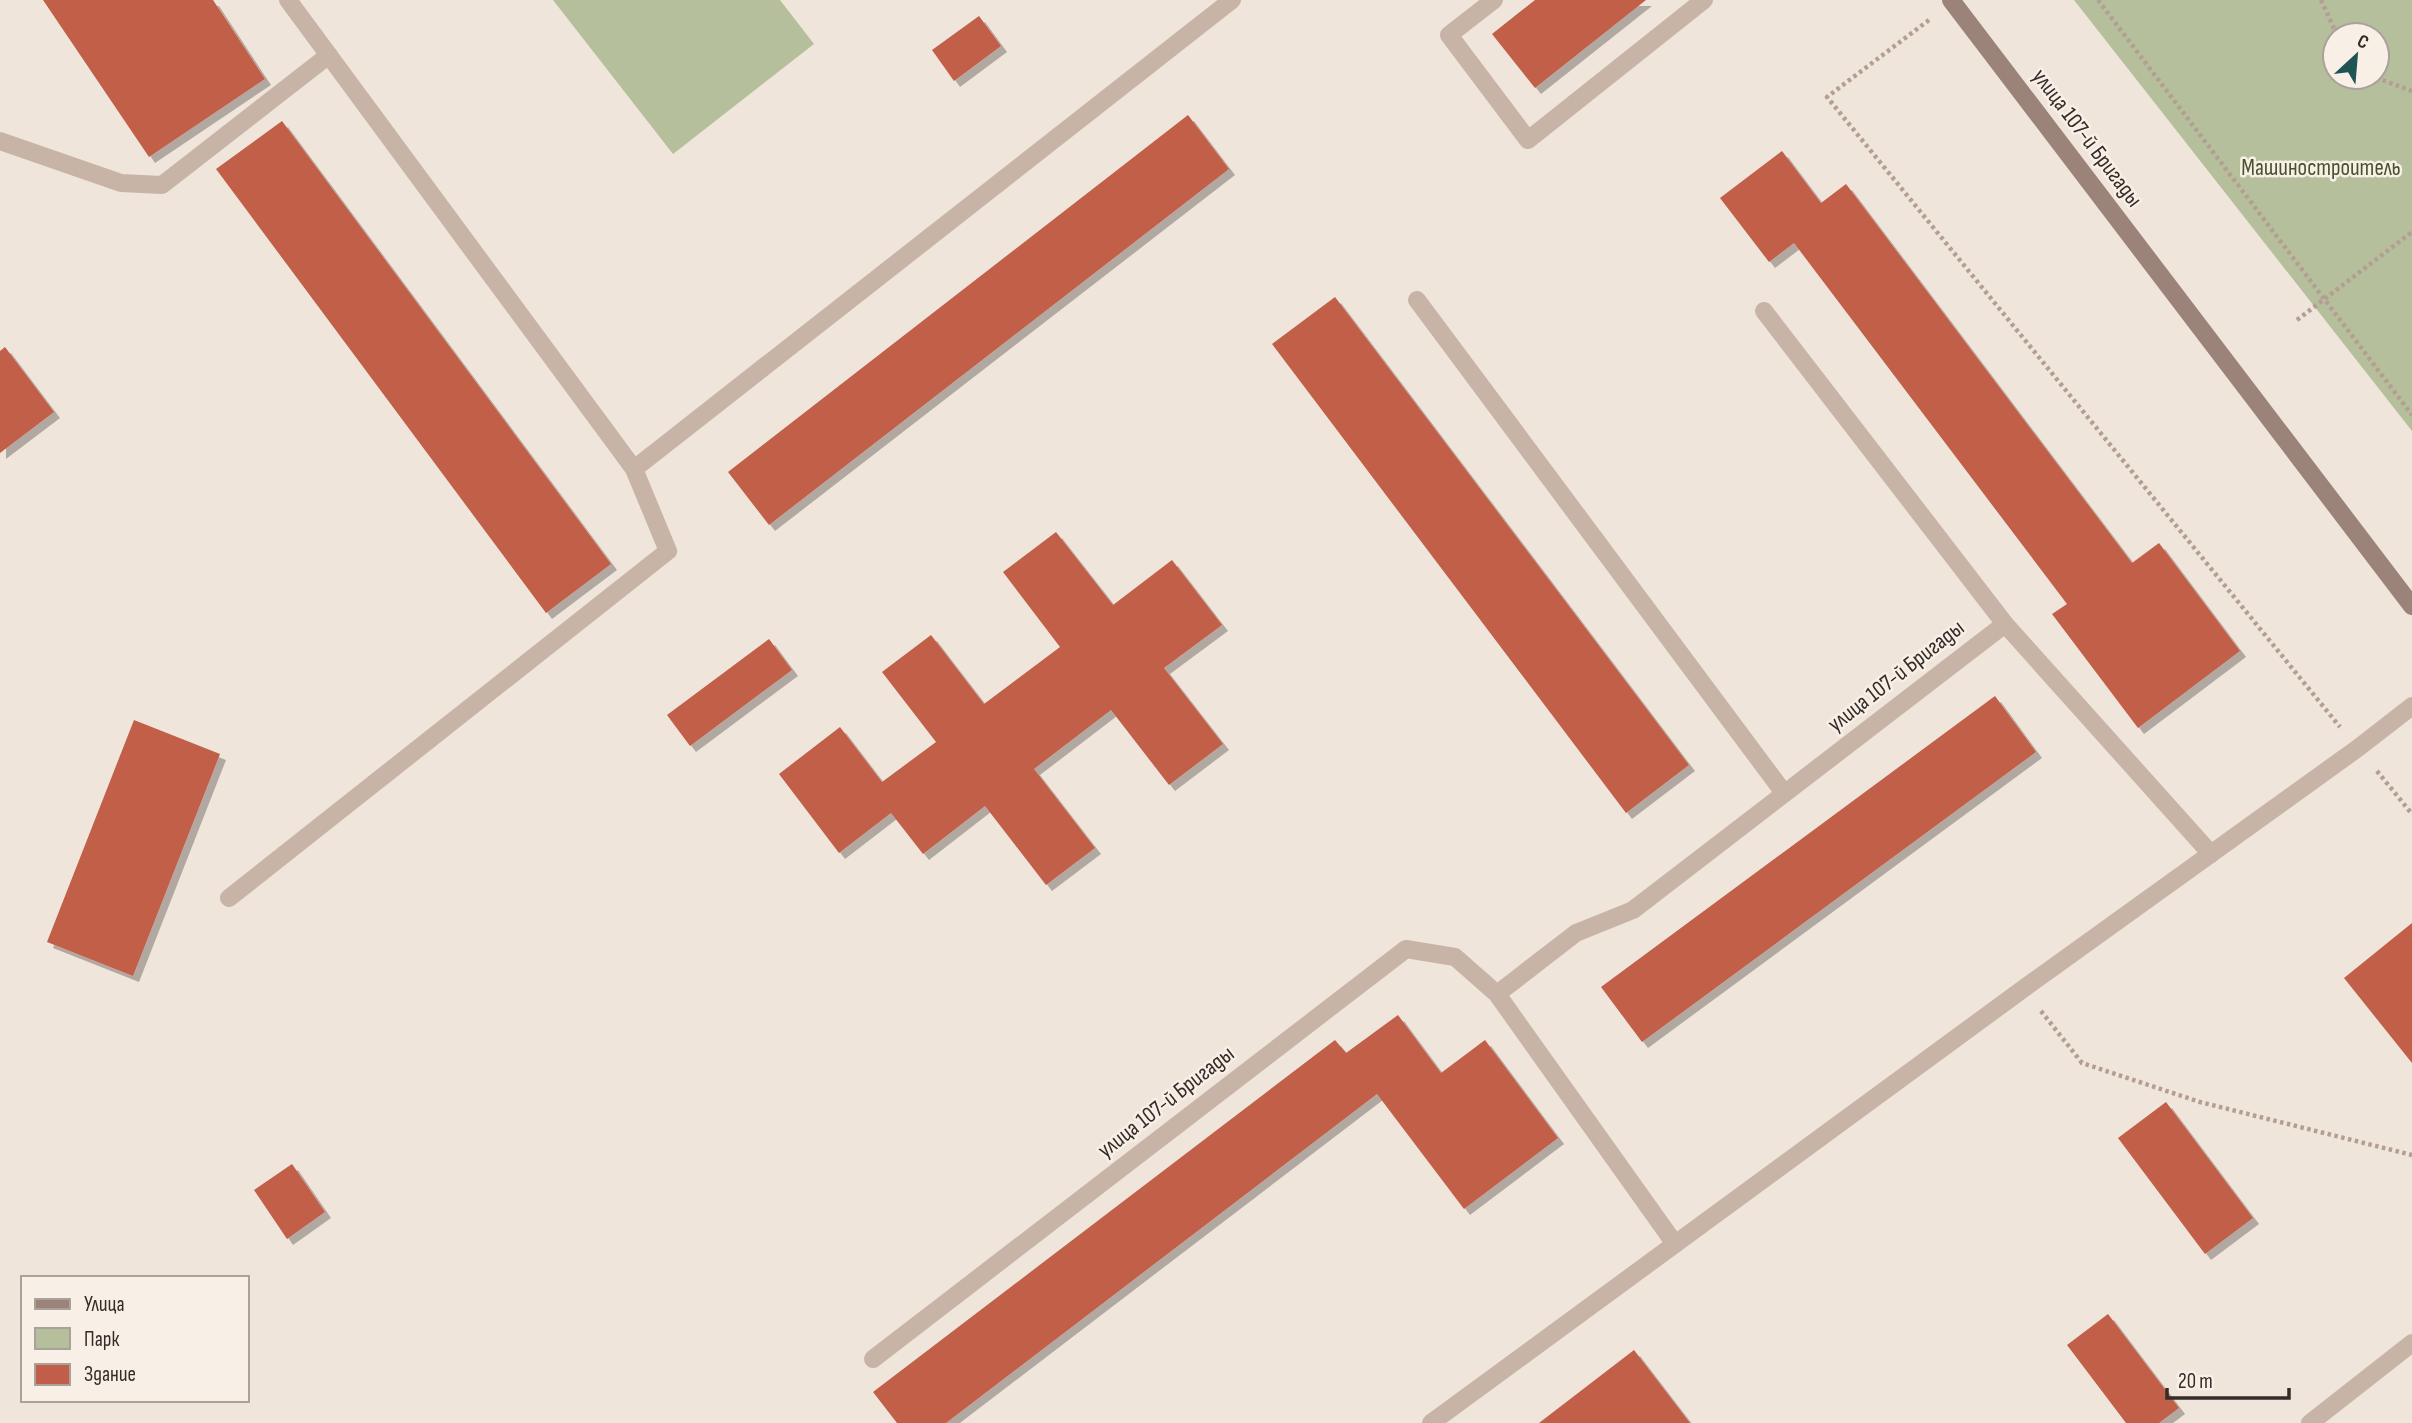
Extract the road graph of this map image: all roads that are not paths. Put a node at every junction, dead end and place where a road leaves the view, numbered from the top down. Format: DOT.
graph roads {
  1 [pos="288,0"];
  2 [pos="1233,0"];
  3 [pos="1494,0"];
  4 [pos="1704,0"];
  5 [pos="1952,1"];
  6 [pos="329,55"];
  7 [pos="0,142"];
  8 [pos="1417,300"];
  9 [pos="1764,311"];
  10 [pos="634,469"];
  11 [pos="2412,606"];
  12 [pos="2004,624"];
  13 [pos="2412,706"];
  14 [pos="1784,793"];
  15 [pos="2211,854"];
  16 [pos="229,898"];
  17 [pos="1497,993"];
  18 [pos="1675,1244"];
  19 [pos="2412,1343"];
  20 [pos="873,1359"];
  21 [pos="1431,1423"];
  22 [pos="2310,1423"];
  1 -- 6 [label="street"];
  2 -- 10 [label="street"];
  3 -- 4 [label="street"];
  5 -- 11 [label="main road, улица 107-й Бригады"];
  6 -- 7 [label="street"];
  6 -- 10 [label="street"];
  8 -- 14 [label="street"];
  9 -- 12 [label="street"];
  10 -- 16 [label="street"];
  12 -- 14 [label="street, улица 107-й Бригады"];
  12 -- 15 [label="street"];
  13 -- 15 [label="street"];
  14 -- 17 [label="street, улица 107-й Бригады"];
  15 -- 18 [label="street"];
  17 -- 18 [label="street, улица 107-й Бригады"];
  17 -- 20 [label="street, улица 107-й Бригады"];
  18 -- 21 [label="street"];
  19 -- 22 [label="street"];
}
